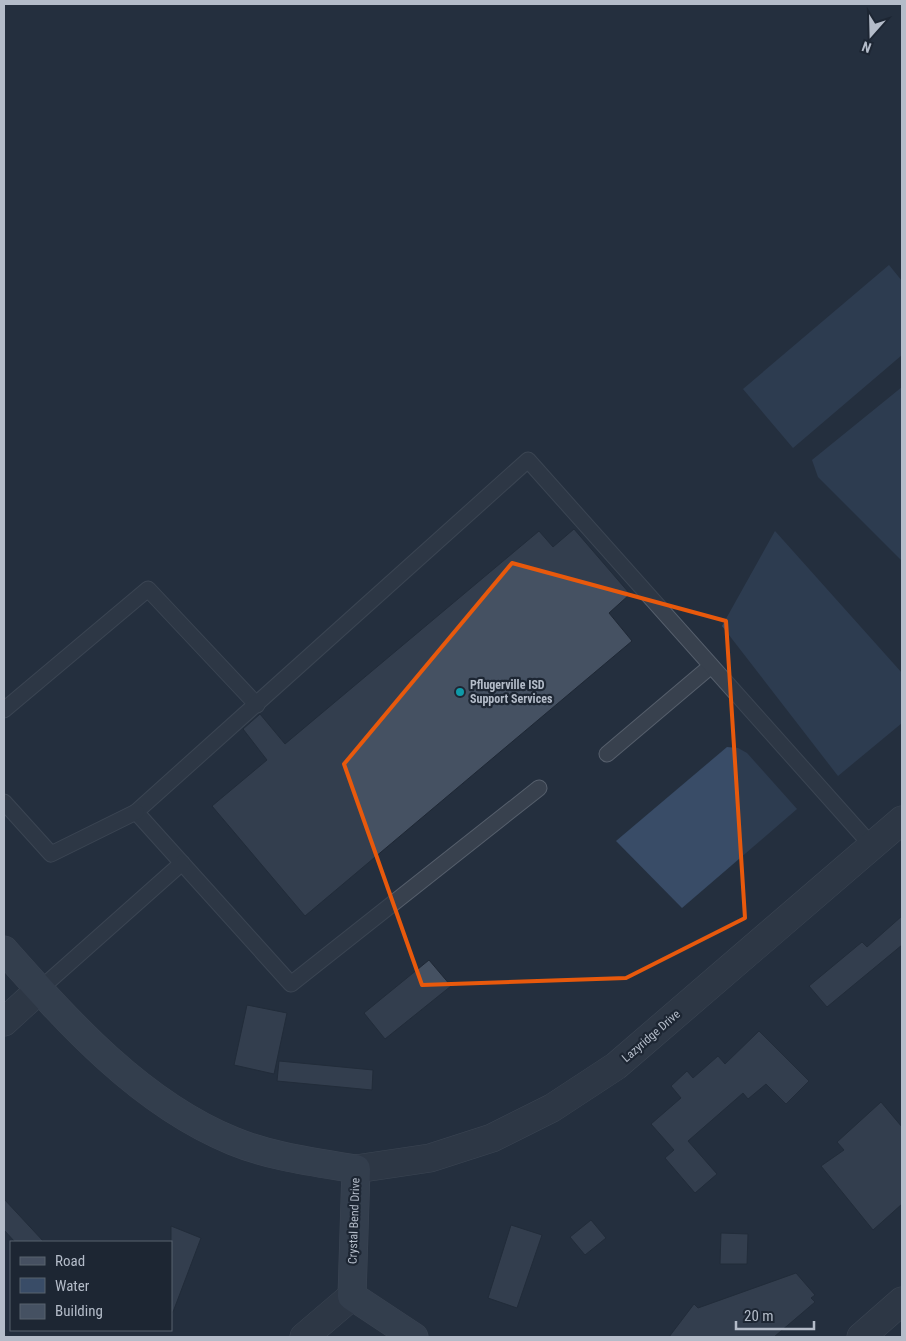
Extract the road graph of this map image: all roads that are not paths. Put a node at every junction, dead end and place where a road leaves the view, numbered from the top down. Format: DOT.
graph roads {
  1 [pos="711,666"];
  2 [pos="257,705"];
  3 [pos="4,710"];
  4 [pos="607,754"];
  5 [pos="539,788"];
  6 [pos="4,802"];
  7 [pos="136,812"];
  8 [pos="902,820"];
  9 [pos="873,847"];
  10 [pos="182,864"];
  11 [pos="4,950"];
  12 [pos="40,990"];
  13 [pos="4,1022"];
  14 [pos="356,1169"];
  15 [pos="352,1296"];
  16 [pos="902,1301"];
  17 [pos="304,1337"];
  18 [pos="414,1337"];
  19 [pos="861,1337"];
  1 -- 2 [label="lane"];
  1 -- 4 [label="lane"];
  1 -- 9 [label="lane"];
  2 -- 3 [label="lane"];
  2 -- 7 [label="lane"];
  5 -- 10 [label="lane"];
  6 -- 7 [label="lane"];
  7 -- 10 [label="lane"];
  8 -- 9 [label="street, Lazyridge Drive"];
  9 -- 14 [label="street, Lazyridge Drive"];
  10 -- 12 [label="lane"];
  11 -- 12 [label="street, Crystal Bend Drive"];
  12 -- 13 [label="street"];
  12 -- 14 [label="street, Crystal Bend Drive"];
  14 -- 15 [label="street, Crystal Bend Drive"];
  15 -- 17 [label="street"];
  15 -- 18 [label="street"];
  16 -- 19 [label="street"];
}
